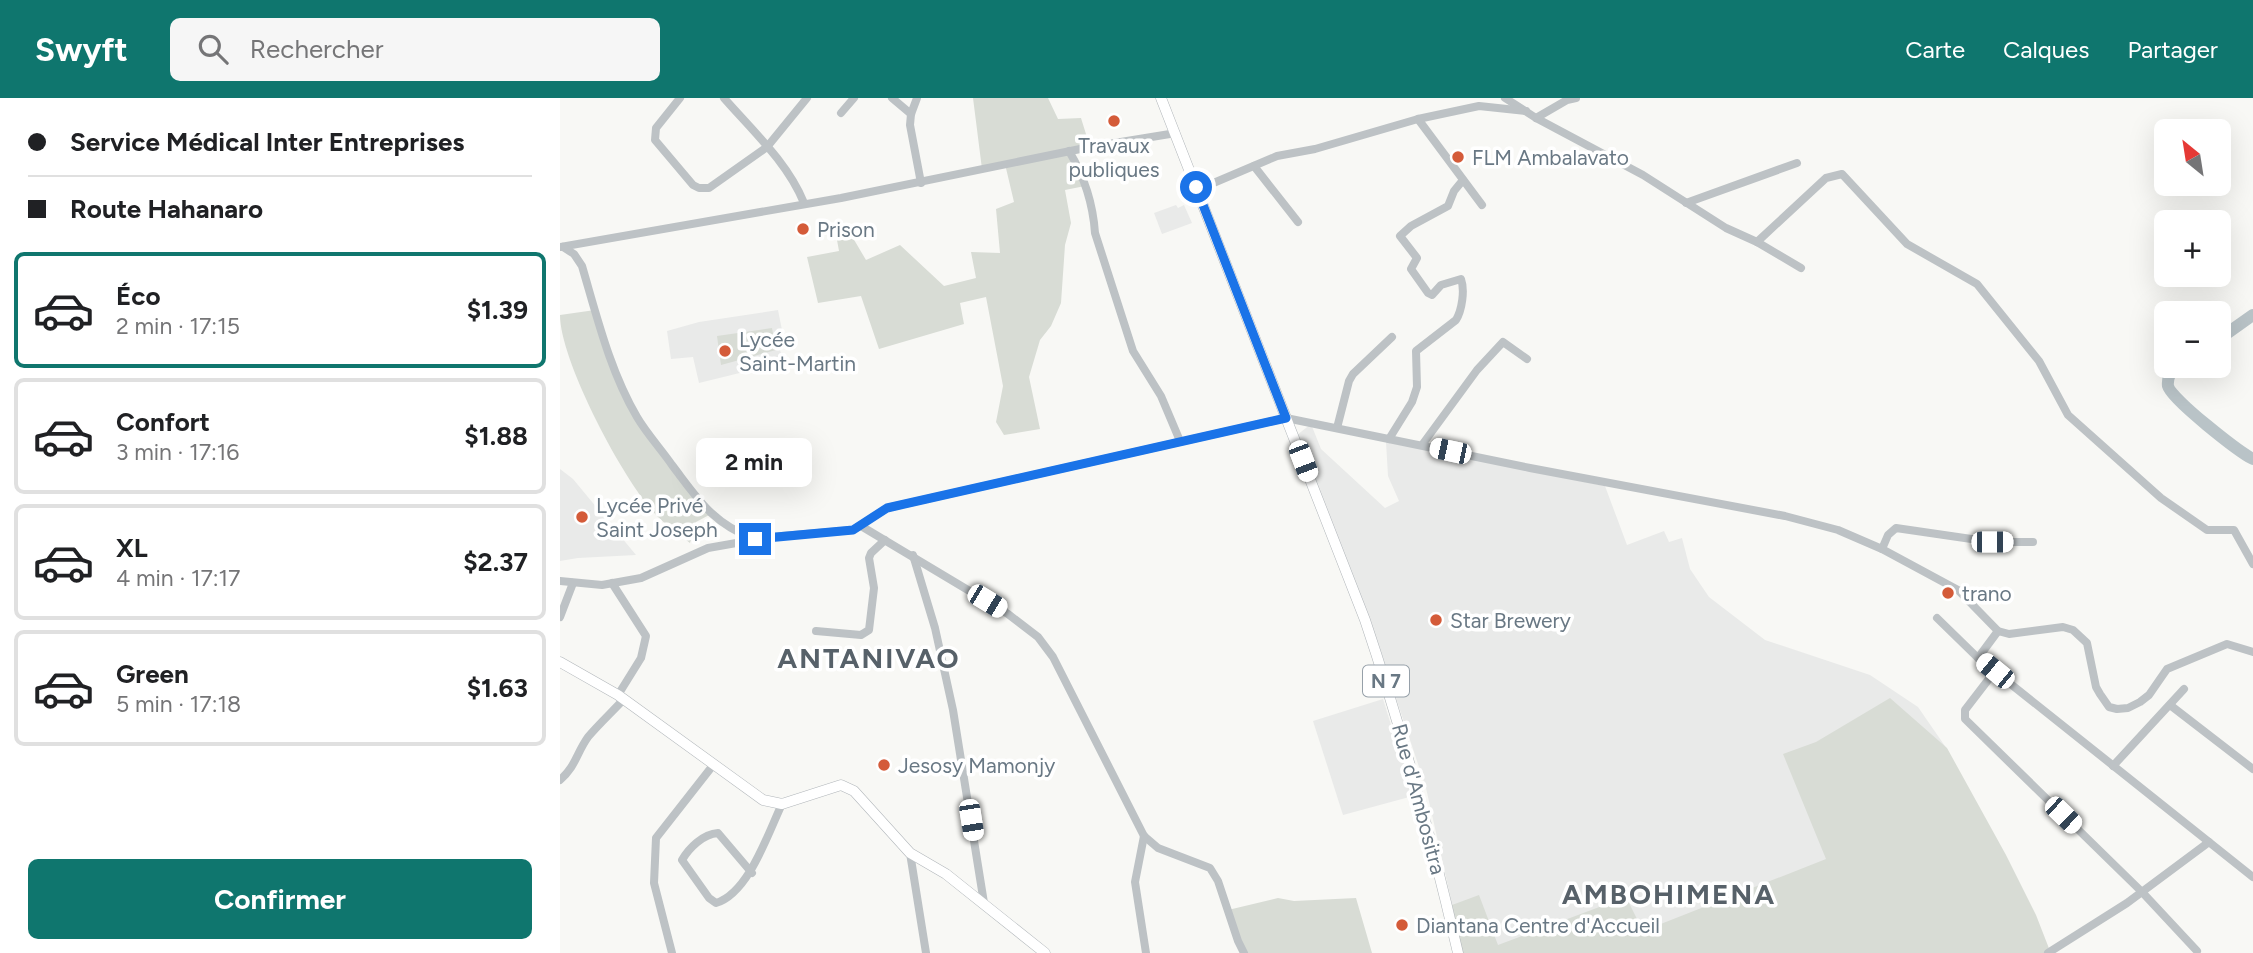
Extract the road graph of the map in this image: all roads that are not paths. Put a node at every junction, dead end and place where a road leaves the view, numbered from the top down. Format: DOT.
graph roads {
  1 [pos="680,98"];
  2 [pos="724,98"];
  3 [pos="807,98"];
  4 [pos="853,98"];
  5 [pos="892,98"];
  6 [pos="917,98"];
  7 [pos="1161,98"];
  8 [pos="1505,98"];
  9 [pos="1576,98"];
  10 [pos="1525,111"];
  11 [pos="841,113"];
  12 [pos="911,114"];
  13 [pos="1536,118"];
  14 [pos="1418,120"];
  15 [pos="1176,133"];
  16 [pos="767,147"];
  17 [pos="1069,151"];
  18 [pos="1797,163"];
  19 [pos="1254,166"];
  20 [pos="1463,180"];
  21 [pos="921,183"];
  22 [pos="1197,190"];
  23 [pos="804,203"];
  24 [pos="1686,203"];
  25 [pos="1482,205"];
  26 [pos="1298,222"];
  27 [pos="1757,242"];
  28 [pos="561,247"];
  29 [pos="1801,268"];
  30 [pos="1392,337"];
  31 [pos="1527,359"];
  32 [pos="1286,418"];
  33 [pos="1337,428"];
  34 [pos="1389,439"];
  35 [pos="1180,441"];
  36 [pos="1422,445"];
  37 [pos="861,526"];
  38 [pos="755,539"];
  39 [pos="885,540"];
  40 [pos="2033,542"];
  41 [pos="1882,549"];
  42 [pos="913,555"];
  43 [pos="2253,564"];
  44 [pos="560,581"];
  45 [pos="573,583"];
  46 [pos="612,583"];
  47 [pos="560,617"];
  48 [pos="1937,618"];
  49 [pos="816,631"];
  50 [pos="1998,631"];
  51 [pos="2253,652"];
  52 [pos="1978,658"];
  53 [pos="560,662"];
  54 [pos="1995,671"];
  55 [pos="2184,689"];
  56 [pos="621,697"];
  57 [pos="2170,705"];
  58 [pos="714,764"];
  59 [pos="2113,766"];
  60 [pos="2253,769"];
  61 [pos="560,780"];
  62 [pos="782,804"];
  63 [pos="1144,836"];
  64 [pos="2209,842"];
  65 [pos="910,853"];
  66 [pos="752,873"];
  67 [pos="2253,877"];
  68 [pos="2142,892"];
  69 [pos="984,903"];
  70 [pos="2197,951"];
  71 [pos="672,953"];
  72 [pos="926,953"];
  73 [pos="1045,953"];
  74 [pos="1146,953"];
  75 [pos="1244,953"];
  76 [pos="1458,953"];
  77 [pos="2048,953"];
  1 -- 16 [label="street"];
  2 -- 16 [label="street"];
  3 -- 16 [label="street"];
  4 -- 11 [label="street"];
  5 -- 12 [label="street"];
  6 -- 12 [label="street"];
  7 -- 15 [label="main road, Rue d'Ambositra / N 7"];
  8 -- 10 [label="street"];
  9 -- 13 [label="street"];
  10 -- 13 [label="street"];
  10 -- 14 [label="street"];
  12 -- 21 [label="street"];
  13 -- 24 [label="street"];
  14 -- 19 [label="street"];
  14 -- 20 [label="street"];
  15 -- 17 [label="street"];
  15 -- 22 [label="main road, Rue d'Ambositra / N 7"];
  16 -- 23 [label="street"];
  17 -- 21 [label="street"];
  17 -- 35 [label="street"];
  18 -- 24 [label="street"];
  19 -- 22 [label="street"];
  19 -- 26 [label="street"];
  20 -- 25 [label="street"];
  20 -- 34 [label="street"];
  21 -- 23 [label="street"];
  22 -- 32 [label="main road, Rue d'Ambositra / N 7"];
  23 -- 28 [label="street"];
  24 -- 27 [label="street"];
  27 -- 29 [label="street"];
  27 -- 43 [label="street"];
  28 -- 38 [label="street"];
  30 -- 33 [label="street"];
  31 -- 36 [label="street"];
  32 -- 33 [label="street"];
  32 -- 35 [label="street"];
  32 -- 76 [label="main road, Rue d'Ambositra / N 7"];
  33 -- 34 [label="street"];
  34 -- 36 [label="street"];
  35 -- 37 [label="street"];
  36 -- 41 [label="street"];
  37 -- 38 [label="street"];
  37 -- 39 [label="street"];
  38 -- 46 [label="street"];
  39 -- 42 [label="street"];
  39 -- 49 [label="street"];
  40 -- 41 [label="street"];
  41 -- 50 [label="street"];
  42 -- 63 [label="street"];
  42 -- 69 [label="street"];
  44 -- 45 [label="street"];
  45 -- 46 [label="street"];
  45 -- 47 [label="street"];
  46 -- 56 [label="street"];
  48 -- 52 [label="street"];
  50 -- 51 [label="street"];
  50 -- 52 [label="street"];
  52 -- 54 [label="street"];
  53 -- 56 [label="main road"];
  54 -- 59 [label="street"];
  54 -- 68 [label="street"];
  55 -- 57 [label="street"];
  56 -- 58 [label="main road"];
  56 -- 61 [label="street"];
  57 -- 59 [label="street"];
  57 -- 60 [label="street"];
  58 -- 62 [label="main road"];
  58 -- 71 [label="street"];
  59 -- 64 [label="street"];
  62 -- 65 [label="main road"];
  62 -- 66 [label="street"];
  63 -- 74 [label="street"];
  63 -- 75 [label="street"];
  64 -- 67 [label="street"];
  64 -- 68 [label="street"];
  65 -- 69 [label="main road"];
  65 -- 72 [label="street"];
  66 -- 66 [label="street"];
  68 -- 70 [label="street"];
  68 -- 77 [label="street"];
  69 -- 73 [label="main road"];
}
